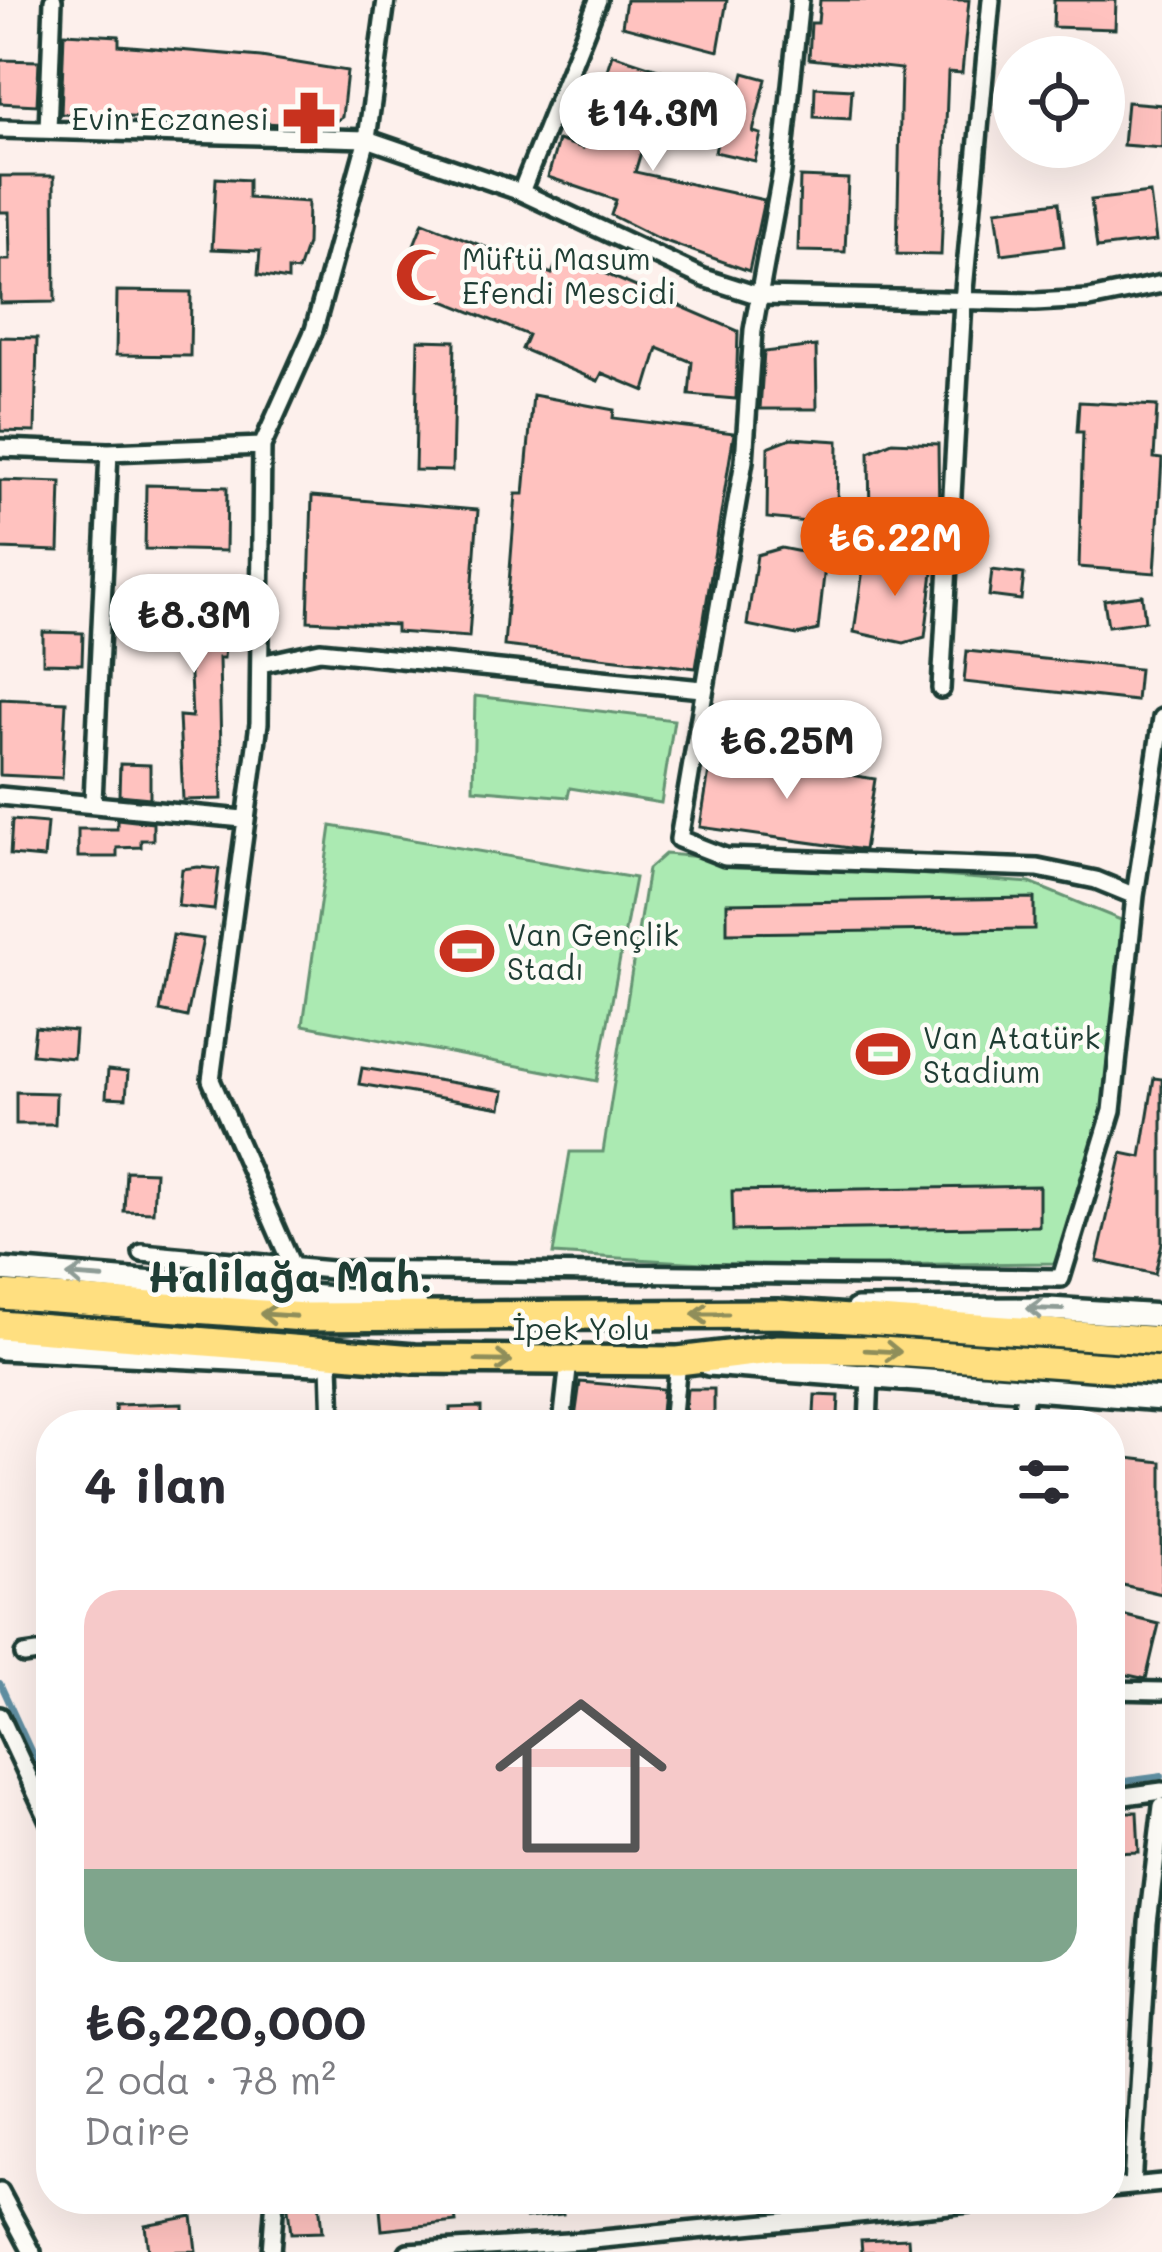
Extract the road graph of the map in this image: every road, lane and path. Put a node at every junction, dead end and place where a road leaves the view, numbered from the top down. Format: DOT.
graph roads {
  1 [pos="53,0"];
  2 [pos="386,0"];
  3 [pos="598,0"];
  4 [pos="800,0"];
  5 [pos="991,0"];
  6 [pos="0,129"];
  7 [pos="48,130"];
  8 [pos="367,139"];
  9 [pos="520,192"];
  10 [pos="1162,284"];
  11 [pos="760,296"];
  12 [pos="963,301"];
  13 [pos="262,446"];
  14 [pos="0,448"];
  15 [pos="109,452"];
  16 [pos="261,664"];
  17 [pos="702,688"];
  18 [pos="941,689"];
  19 [pos="1162,718"];
  20 [pos="0,796"];
  21 [pos="93,801"];
  22 [pos="243,819"];
  23 [pos="1135,896"];
  24 [pos="142,1253"];
  25 [pos="292,1266"];
  26 [pos="0,1270"];
  27 [pos="304,1293"];
  28 [pos="0,1295"];
  29 [pos="494,1314"];
  30 [pos="778,1314"];
  31 [pos="1162,1316"];
  32 [pos="0,1325"];
  33 [pos="1162,1341"];
  34 [pos="0,1348"];
  35 [pos="414,1360"];
  36 [pos="569,1361"];
  37 [pos="678,1361"];
  38 [pos="329,1363"];
  39 [pos="1162,1371"];
  40 [pos="870,1376"];
  41 [pos="1027,1389"];
  42 [pos="1162,1399"];
  43 [pos="331,1410"];
  44 [pos="564,1410"];
  45 [pos="673,1410"];
  46 [pos="869,1410"];
  47 [pos="1023,1410"];
  48 [pos="36,1653"];
  49 [pos="24,1655"];
  50 [pos="1125,1690"];
  51 [pos="1162,1690"];
  52 [pos="0,1716"];
  53 [pos="1162,1791"];
  54 [pos="36,1793"];
  55 [pos="1125,1796"];
  56 [pos="1162,1806"];
  57 [pos="1162,2183"];
  58 [pos="1132,2186"];
  59 [pos="1125,2187"];
  60 [pos="0,2192"];
  61 [pos="274,2214"];
  62 [pos="830,2214"];
  63 [pos="32,2252"];
  64 [pos="271,2252"];
  65 [pos="408,2252"];
  1 -- 7 [label="street"];
  2 -- 8 [label="street"];
  3 -- 9 [label="street"];
  4 -- 11 [label="street"];
  5 -- 12 [label="street"];
  6 -- 7 [label="street"];
  7 -- 8 [label="street"];
  8 -- 9 [label="street"];
  8 -- 13 [label="street"];
  9 -- 11 [label="street"];
  10 -- 12 [label="street"];
  11 -- 12 [label="street"];
  11 -- 17 [label="street"];
  12 -- 18 [label="street"];
  13 -- 15 [label="street"];
  13 -- 16 [label="street"];
  14 -- 15 [label="street"];
  15 -- 21 [label="street"];
  16 -- 17 [label="street"];
  16 -- 22 [label="street"];
  17 -- 23 [label="street"];
  19 -- 23 [label="street"];
  20 -- 21 [label="street"];
  21 -- 22 [label="street"];
  22 -- 25 [label="street"];
  23 -- 25 [label="street"];
  24 -- 25 [label="street"];
  25 -- 27 [label="street"];
  27 -- 26 [label="street, one-way"];
  27 -- 29 [label="street"];
  29 -- 28 [label="highway, İpek Yolu, one-way"];
  30 -- 29 [label="highway, İpek Yolu, one-way"];
  31 -- 30 [label="street, one-way"];
  30 -- 33 [label="highway, İpek Yolu"];
  32 -- 35 [label="highway, İpek Yolu"];
  34 -- 38 [label="street"];
  35 -- 36 [label="highway, İpek Yolu, one-way"];
  35 -- 38 [label="street"];
  36 -- 37 [label="highway, İpek Yolu"];
  36 -- 44 [label="street"];
  37 -- 39 [label="highway, İpek Yolu, one-way"];
  37 -- 40 [label="street"];
  37 -- 45 [label="street"];
  38 -- 43 [label="street"];
  40 -- 41 [label="street"];
  40 -- 46 [label="street"];
  41 -- 42 [label="street"];
  41 -- 47 [label="street"];
  48 -- 49 [label="street"];
  50 -- 51 [label="street"];
  52 -- 54 [label="street"];
  53 -- 55 [label="street"];
  56 -- 58 [label="street"];
  57 -- 58 [label="street"];
  58 -- 59 [label="street"];
  60 -- 63 [label="street"];
  61 -- 64 [label="street"];
  62 -- 65 [label="street"];
}
